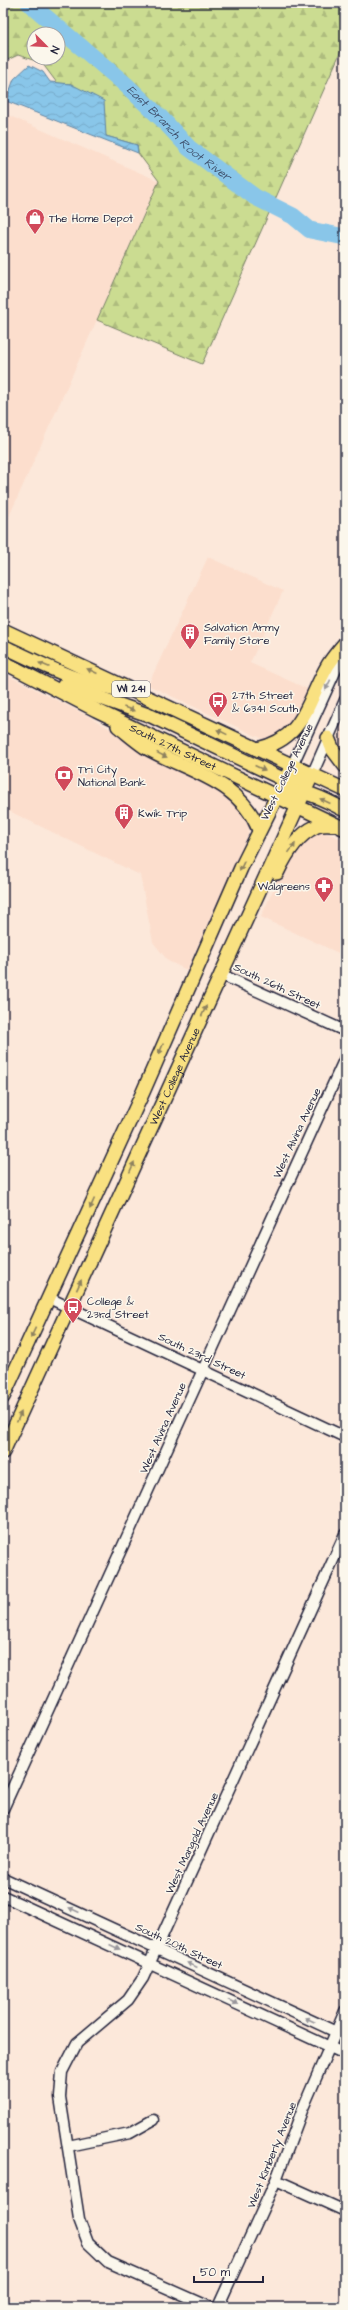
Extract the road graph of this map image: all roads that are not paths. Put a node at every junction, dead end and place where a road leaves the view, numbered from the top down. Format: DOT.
graph roads {
  1 [pos="3,630"];
  2 [pos="345,643"];
  3 [pos="3,646"];
  4 [pos="345,650"];
  5 [pos="3,662"];
  6 [pos="26,673"];
  7 [pos="135,691"];
  8 [pos="345,700"];
  9 [pos="96,710"];
  10 [pos="328,738"];
  11 [pos="257,749"];
  12 [pos="292,766"];
  13 [pos="345,766"];
  14 [pos="312,775"];
  15 [pos="285,780"];
  16 [pos="345,790"];
  17 [pos="304,792"];
  18 [pos="276,796"];
  19 [pos="298,807"];
  20 [pos="345,810"];
  21 [pos="340,827"];
  22 [pos="259,830"];
  23 [pos="227,960"];
  24 [pos="220,974"];
  25 [pos="345,1031"];
  26 [pos="345,1058"];
  27 [pos="49,1298"];
  28 [pos="69,1307"];
  29 [pos="202,1370"];
  30 [pos="3,1398"];
  31 [pos="345,1437"];
  32 [pos="3,1452"];
  33 [pos="345,1534"];
  34 [pos="3,1809"];
  35 [pos="3,1878"];
  36 [pos="3,1896"];
  37 [pos="156,1949"];
  38 [pos="150,1963"];
  39 [pos="345,2011"];
  40 [pos="335,2032"];
  41 [pos="345,2036"];
  42 [pos="331,2047"];
  43 [pos="345,2054"];
  44 [pos="153,2120"];
  45 [pos="68,2146"];
  46 [pos="276,2180"];
  47 [pos="345,2211"];
  48 [pos="210,2307"];
  49 [pos="218,2307"];
  7 -- 1 [label="main road, WI 241, one-way"];
  2 -- 11 [label="main road"];
  7 -- 3 [label="main road, one-way"];
  4 -- 12 [label="street, West College Avenue, one-way"];
  5 -- 6 [label="main road, South 27th Street"];
  6 -- 9 [label="main road, South 27th Street"];
  6 -- 15 [label="main road, one-way"];
  11 -- 7 [label="main road, WI 241, one-way"];
  8 -- 10 [label="street, West College Avenue"];
  9 -- 18 [label="main road, South 27th Street"];
  9 -- 22 [label="main road, one-way"];
  10 -- 13 [label="main road"];
  10 -- 14 [label="street, West College Avenue"];
  11 -- 12 [label="main road, WI 241"];
  12 -- 14 [label="main road, WI 241"];
  12 -- 15 [label="main road, West College Avenue"];
  14 -- 15 [label="main road"];
  14 -- 16 [label="main road, WI 241"];
  14 -- 17 [label="main road, West College Avenue"];
  15 -- 18 [label="main road, West College Avenue"];
  17 -- 18 [label="main road"];
  17 -- 19 [label="main road, West College Avenue"];
  20 -- 17 [label="main road, one-way"];
  18 -- 19 [label="main road, South 27th Street"];
  18 -- 22 [label="main road, West College Avenue"];
  19 -- 21 [label="main road, South 27th Street"];
  19 -- 23 [label="main road, West College Avenue"];
  23 -- 21 [label="main road, one-way"];
  22 -- 27 [label="main road, West College Avenue, one-way"];
  23 -- 24 [label="main road, West College Avenue"];
  24 -- 25 [label="street, South 26th Street"];
  28 -- 24 [label="main road, West College Avenue, one-way"];
  26 -- 29 [label="street, West Alvina Avenue"];
  27 -- 28 [label="street, South 23rd Street"];
  27 -- 30 [label="main road, West College Avenue, one-way"];
  28 -- 29 [label="street, South 23rd Street"];
  32 -- 28 [label="main road, West College Avenue, one-way"];
  29 -- 31 [label="street, South 23rd Street"];
  29 -- 34 [label="street, West Alvina Avenue"];
  33 -- 37 [label="street, West Mangold Avenue"];
  37 -- 35 [label="street, South 20th Street, one-way"];
  36 -- 38 [label="street, one-way"];
  37 -- 38 [label="street, West Mangold Avenue"];
  40 -- 37 [label="street, South 20th Street, one-way"];
  38 -- 42 [label="street, one-way"];
  38 -- 45 [label="street, West Mangold Avenue"];
  39 -- 40 [label="street, West Kimberly Avenue"];
  40 -- 41 [label="street, South 20th Street"];
  40 -- 42 [label="street, West Kimberly Avenue"];
  42 -- 43 [label="street"];
  42 -- 46 [label="street, West Kimberly Avenue"];
  44 -- 45 [label="street"];
  45 -- 48 [label="street, West Mangold Avenue"];
  46 -- 47 [label="street"];
  46 -- 49 [label="street, West Kimberly Avenue"];
}
